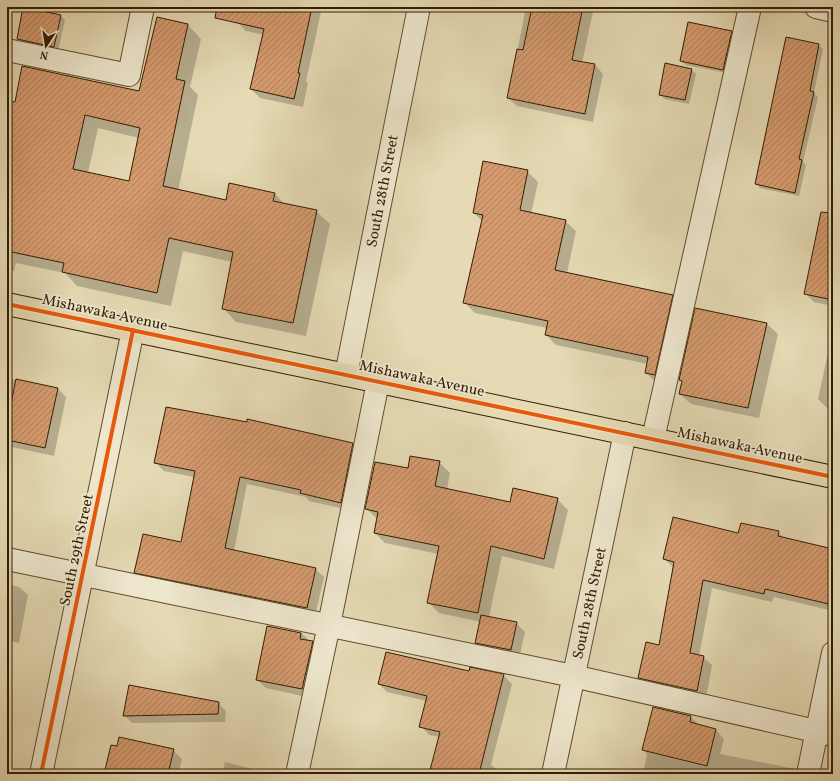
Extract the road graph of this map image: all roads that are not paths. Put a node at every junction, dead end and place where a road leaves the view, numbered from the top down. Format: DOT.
graph roads {
  1 [pos="143,7"];
  2 [pos="419,7"];
  3 [pos="750,7"];
  4 [pos="816,7"];
  5 [pos="833,11"];
  6 [pos="7,50"];
  7 [pos="7,304"];
  8 [pos="133,330"];
  9 [pos="346,375"];
  10 [pos="378,382"];
  11 [pos="625,433"];
  12 [pos="653,439"];
  13 [pos="833,477"];
  14 [pos="7,559"];
  15 [pos="84,574"];
  16 [pos="329,625"];
  17 [pos="833,653"];
  18 [pos="573,676"];
  19 [pos="825,733"];
  20 [pos="42,774"];
  21 [pos="297,774"];
  22 [pos="553,774"];
  23 [pos="808,774"];
  1 -- 6 [label="street"];
  2 -- 9 [label="street, South 28th Street"];
  3 -- 12 [label="street"];
  4 -- 5 [label="street"];
  7 -- 8 [label="main road, Mishawaka Avenue"];
  8 -- 9 [label="main road, Mishawaka Avenue"];
  8 -- 15 [label="street, South 29th Street"];
  9 -- 10 [label="main road, Mishawaka Avenue"];
  10 -- 11 [label="main road, Mishawaka Avenue"];
  10 -- 16 [label="street"];
  11 -- 12 [label="main road, Mishawaka Avenue"];
  11 -- 18 [label="street, South 28th Street"];
  12 -- 13 [label="main road, Mishawaka Avenue"];
  14 -- 15 [label="street"];
  15 -- 16 [label="street"];
  15 -- 20 [label="street, South 29th Street"];
  16 -- 18 [label="street"];
  16 -- 21 [label="street"];
  17 -- 19 [label="street"];
  18 -- 19 [label="street"];
  18 -- 22 [label="street, South 28th Street"];
  19 -- 23 [label="street"];
}
